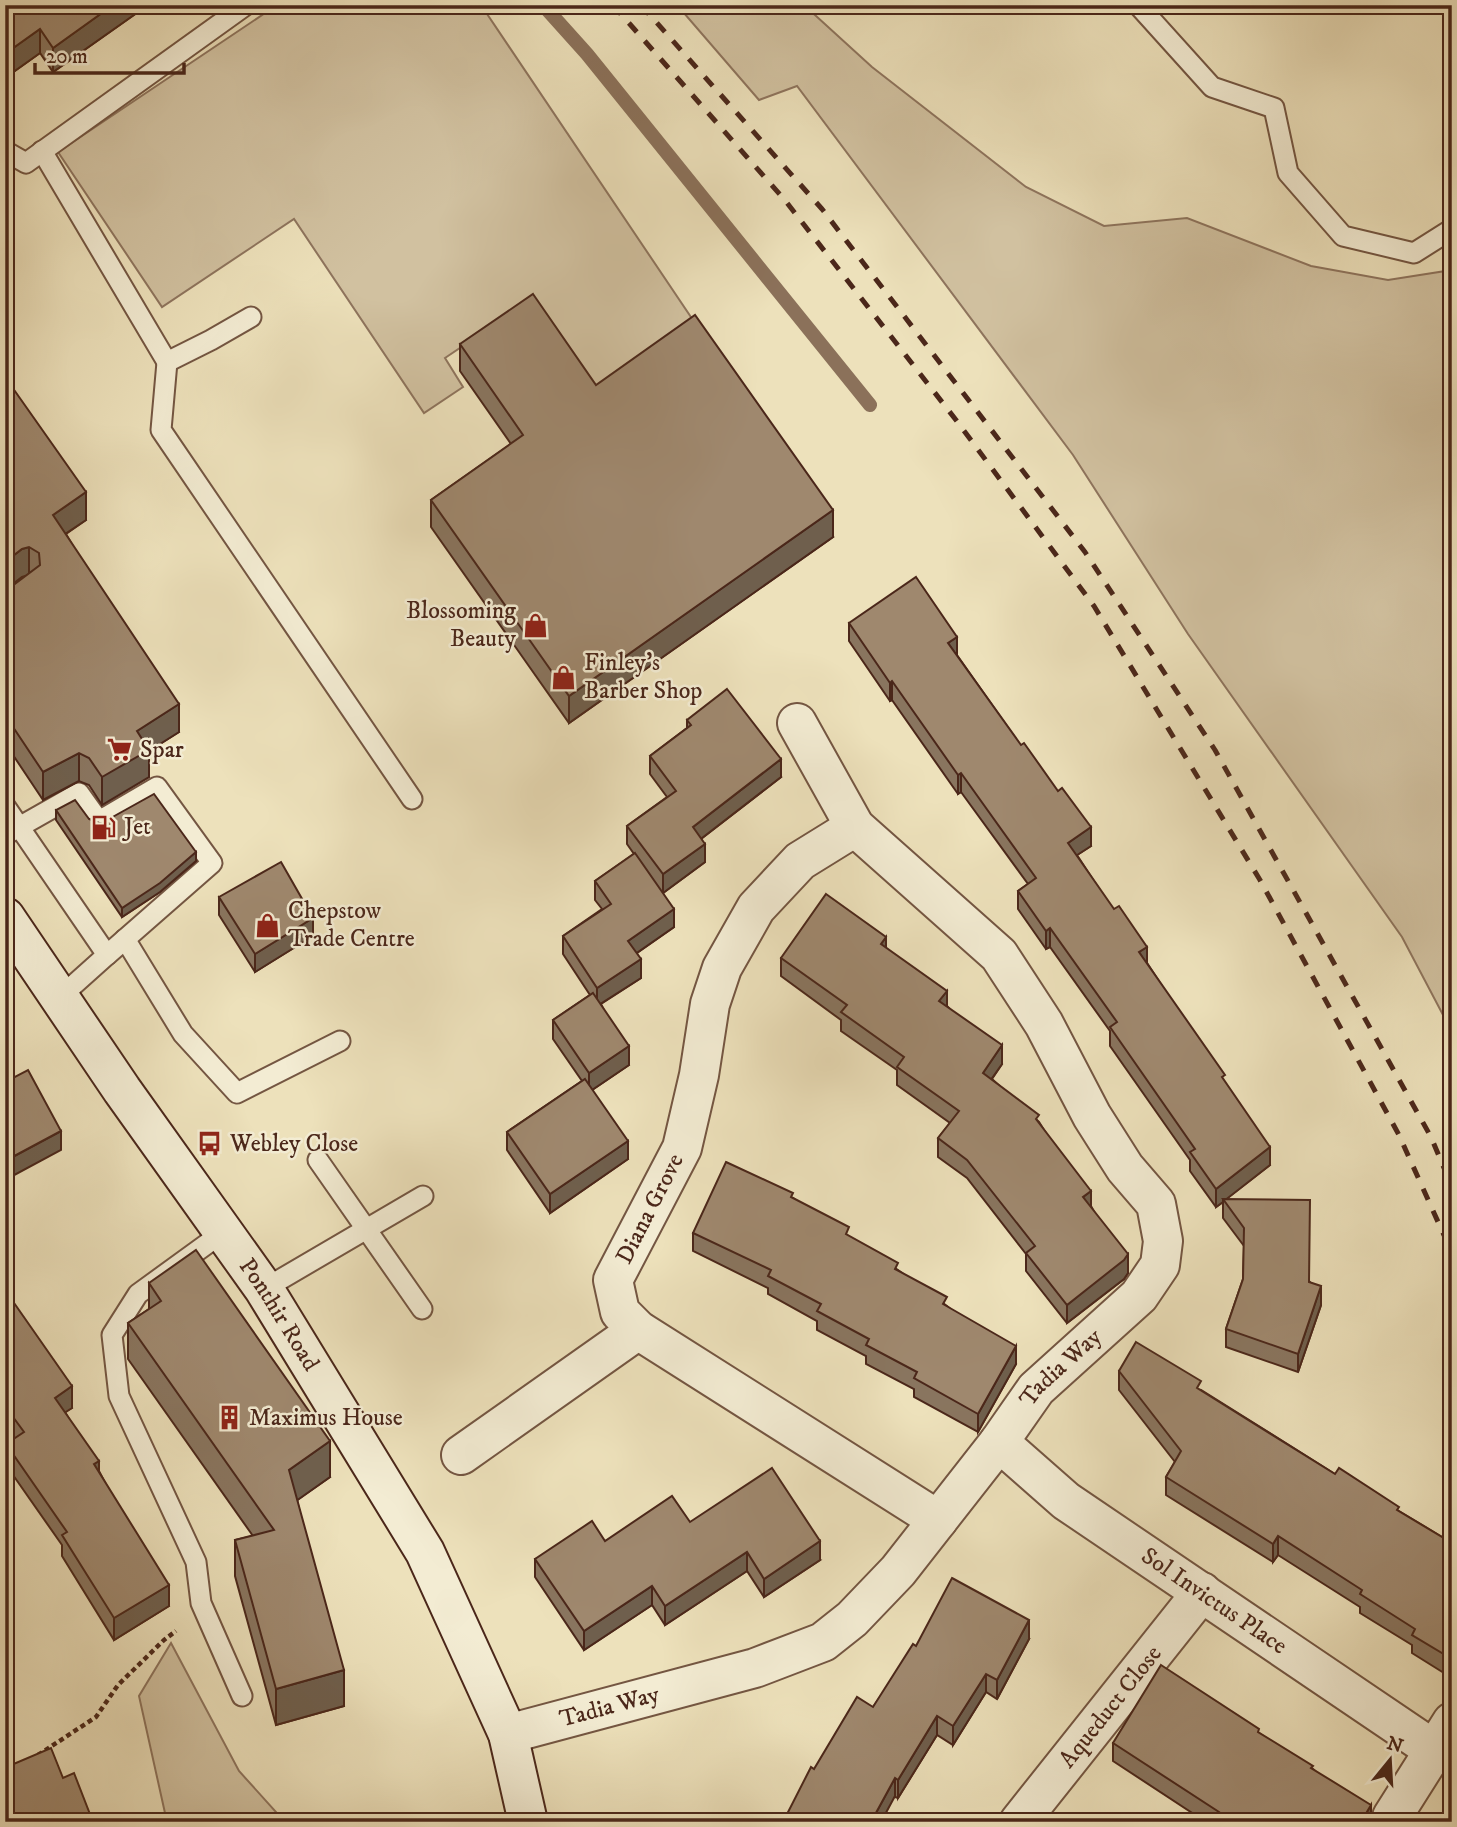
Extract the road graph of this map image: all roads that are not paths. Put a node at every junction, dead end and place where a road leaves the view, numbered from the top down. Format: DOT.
graph roads {
  1 [pos="246,5"];
  2 [pos="1138,5"];
  3 [pos="5,150"];
  4 [pos="42,151"];
  5 [pos="1452,229"];
  6 [pos="251,317"];
  7 [pos="167,362"];
  8 [pos="797,723"];
  9 [pos="412,799"];
  10 [pos="5,806"];
  11 [pos="855,827"];
  12 [pos="12,831"];
  13 [pos="5,917"];
  14 [pos="125,939"];
  15 [pos="107,955"];
  16 [pos="59,998"];
  17 [pos="340,1041"];
  18 [pos="318,1160"];
  19 [pos="422,1195"];
  20 [pos="366,1228"];
  21 [pos="222,1233"];
  22 [pos="264,1289"];
  23 [pos="422,1309"];
  24 [pos="638,1331"];
  25 [pos="999,1442"];
  26 [pos="461,1455"];
  27 [pos="938,1520"];
  28 [pos="1202,1592"];
  29 [pos="242,1696"];
  30 [pos="508,1734"];
  31 [pos="1443,1736"];
  32 [pos="1392,1817"];
  33 [pos="528,1822"];
  34 [pos="1019,1822"];
  1 -- 4 [label="lane"];
  2 -- 5 [label="lane"];
  3 -- 4 [label="lane"];
  4 -- 7 [label="lane"];
  6 -- 7 [label="lane"];
  7 -- 9 [label="lane"];
  8 -- 11 [label="street, Tadia Way"];
  10 -- 12 [label="lane"];
  11 -- 24 [label="street, Diana Grove"];
  11 -- 25 [label="street, Tadia Way"];
  12 -- 14 [label="lane"];
  12 -- 15 [label="lane"];
  13 -- 16 [label="street, Ponthir Road"];
  14 -- 15 [label="lane"];
  14 -- 17 [label="lane"];
  15 -- 16 [label="lane"];
  16 -- 21 [label="street, Ponthir Road"];
  18 -- 20 [label="lane"];
  19 -- 20 [label="lane"];
  20 -- 22 [label="lane"];
  20 -- 23 [label="lane"];
  21 -- 22 [label="street, Ponthir Road"];
  21 -- 29 [label="lane"];
  22 -- 30 [label="street, Ponthir Road"];
  24 -- 26 [label="street"];
  24 -- 27 [label="street, Diana Grove"];
  25 -- 27 [label="street, Tadia Way"];
  25 -- 28 [label="street, Sol Invictus Place"];
  27 -- 30 [label="street, Tadia Way"];
  28 -- 31 [label="street, Sol Invictus Place"];
  28 -- 34 [label="street, Aqueduct Close"];
  30 -- 33 [label="street, Ponthir Road"];
  31 -- 32 [label="street, Sol Invictus Place"];
}
